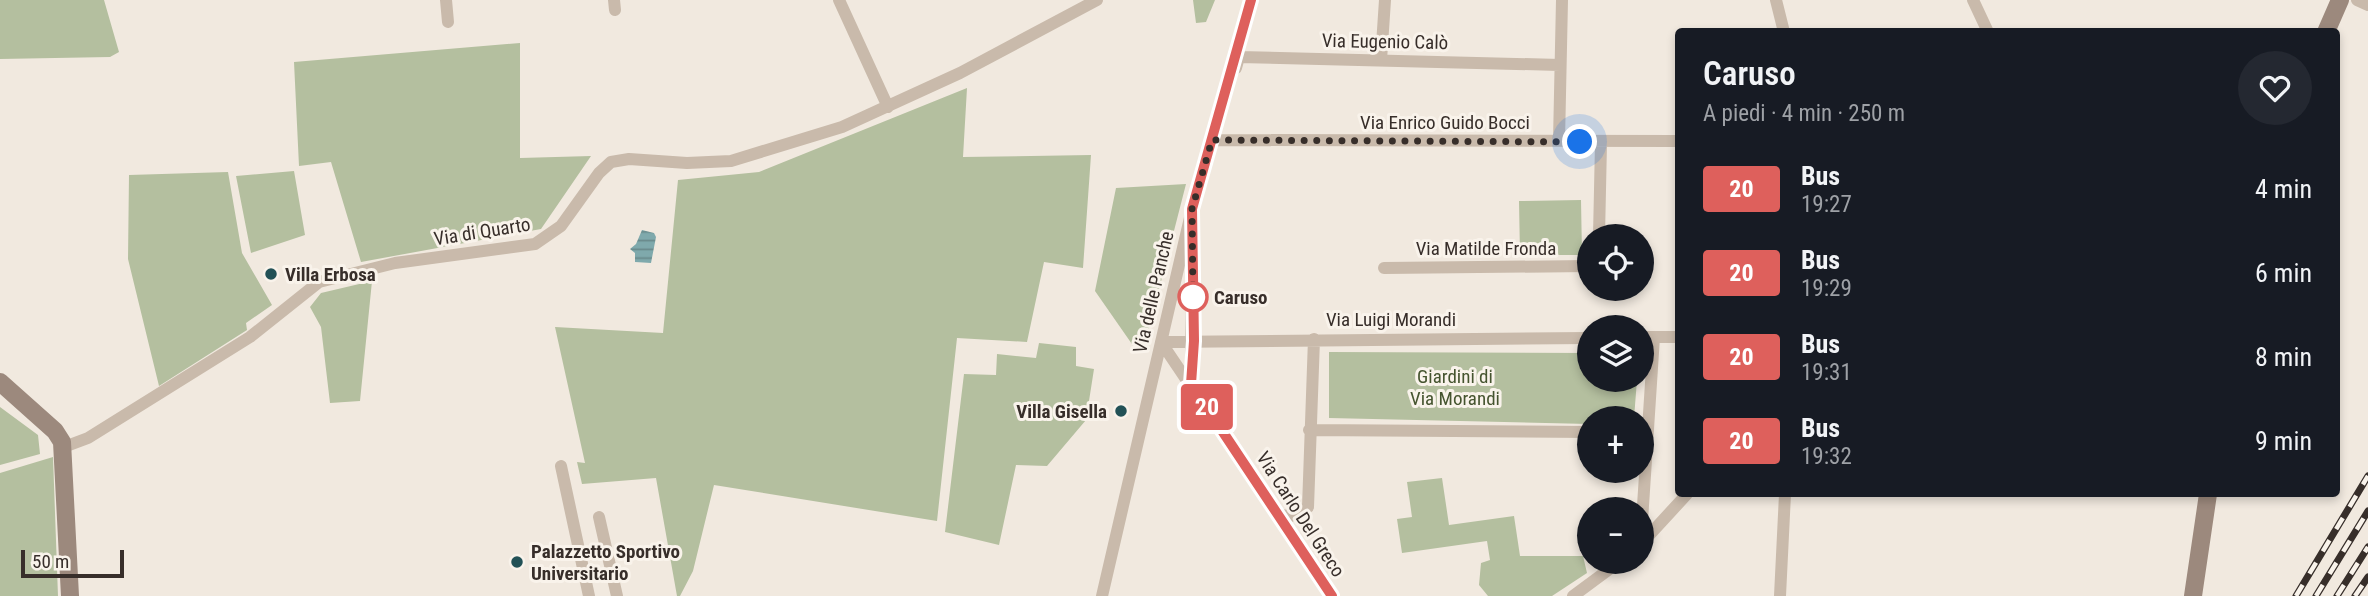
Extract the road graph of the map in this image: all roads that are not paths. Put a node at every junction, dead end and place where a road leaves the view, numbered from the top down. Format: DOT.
graph roads {
  1 [pos="446,0"];
  2 [pos="839,0"];
  3 [pos="1097,0"];
  4 [pos="1251,0"];
  5 [pos="1385,0"];
  6 [pos="1562,0"];
  7 [pos="1776,0"];
  8 [pos="1973,0"];
  9 [pos="2340,0"];
  10 [pos="2357,0"];
  11 [pos="2368,5"];
  12 [pos="448,22"];
  13 [pos="1783,28"];
  14 [pos="1986,28"];
  15 [pos="2328,28"];
  16 [pos="1381,60"];
  17 [pos="1560,65"];
  18 [pos="1227,82"];
  19 [pos="888,107"];
  20 [pos="1212,140"];
  21 [pos="1559,141"];
  22 [pos="1675,141"];
  23 [pos="1601,144"];
  24 [pos="1192,209"];
  25 [pos="1599,224"];
  26 [pos="1577,266"];
  27 [pos="1384,268"];
  28 [pos="1654,337"];
  29 [pos="1675,337"];
  30 [pos="1577,338"];
  31 [pos="1314,339"];
  32 [pos="1194,341"];
  33 [pos="1161,342"];
  34 [pos="0,382"];
  35 [pos="1191,384"];
  36 [pos="1309,430"];
  37 [pos="1577,432"];
  38 [pos="64,447"];
  39 [pos="561,466"];
  40 [pos="1684,497"];
  41 [pos="1785,497"];
  42 [pos="2208,497"];
  43 [pos="1279,515"];
  44 [pos="599,517"];
  45 [pos="1654,530"];
  46 [pos="1603,574"];
  47 [pos="70,596"];
  48 [pos="589,596"];
  49 [pos="617,596"];
  50 [pos="1102,596"];
  51 [pos="1332,596"];
  52 [pos="1573,596"];
  53 [pos="1780,596"];
  54 [pos="2193,596"];
  1 -- 12 [label="street"];
  2 -- 19 [label="street"];
  3 -- 19 [label="street, Via di Quarto"];
  4 -- 18 [label="street, Via delle Panche"];
  5 -- 16 [label="street"];
  6 -- 17 [label="street"];
  7 -- 13 [label="street"];
  8 -- 14 [label="street"];
  9 -- 15 [label="main road"];
  10 -- 11 [label="street"];
  16 -- 17 [label="street, Via Eugenio Calò"];
  16 -- 18 [label="street, Via Eugenio Calò"];
  17 -- 21 [label="street"];
  18 -- 20 [label="street, Via delle Panche"];
  19 -- 38 [label="street, Via di Quarto"];
  20 -- 21 [label="street, Via Enrico Guido Bocci"];
  20 -- 24 [label="street, Via delle Panche"];
  21 -- 23 [label="street, Via Enrico Guido Bocci"];
  22 -- 23 [label="street, Via Enrico Guido Bocci"];
  23 -- 25 [label="street"];
  24 -- 32 [label="street"];
  24 -- 33 [label="street, Via delle Panche"];
  26 -- 27 [label="street, Via Matilde Fronda"];
  28 -- 29 [label="street"];
  30 -- 31 [label="street, Via Luigi Morandi"];
  31 -- 32 [label="street, Via Luigi Morandi"];
  31 -- 36 [label="street"];
  32 -- 33 [label="street, Via Luigi Morandi"];
  32 -- 35 [label="street"];
  33 -- 35 [label="street, Via Carlo Del Greco"];
  33 -- 50 [label="street, Via delle Panche"];
  34 -- 38 [label="main road"];
  35 -- 43 [label="street, Via Carlo Del Greco"];
  36 -- 37 [label="street"];
  36 -- 43 [label="street"];
  38 -- 47 [label="main road"];
  39 -- 48 [label="street"];
  40 -- 45 [label="street"];
  41 -- 53 [label="street"];
  42 -- 54 [label="main road"];
  43 -- 51 [label="street, Via Carlo Del Greco"];
  44 -- 49 [label="street"];
  46 -- 52 [label="street"];
}
